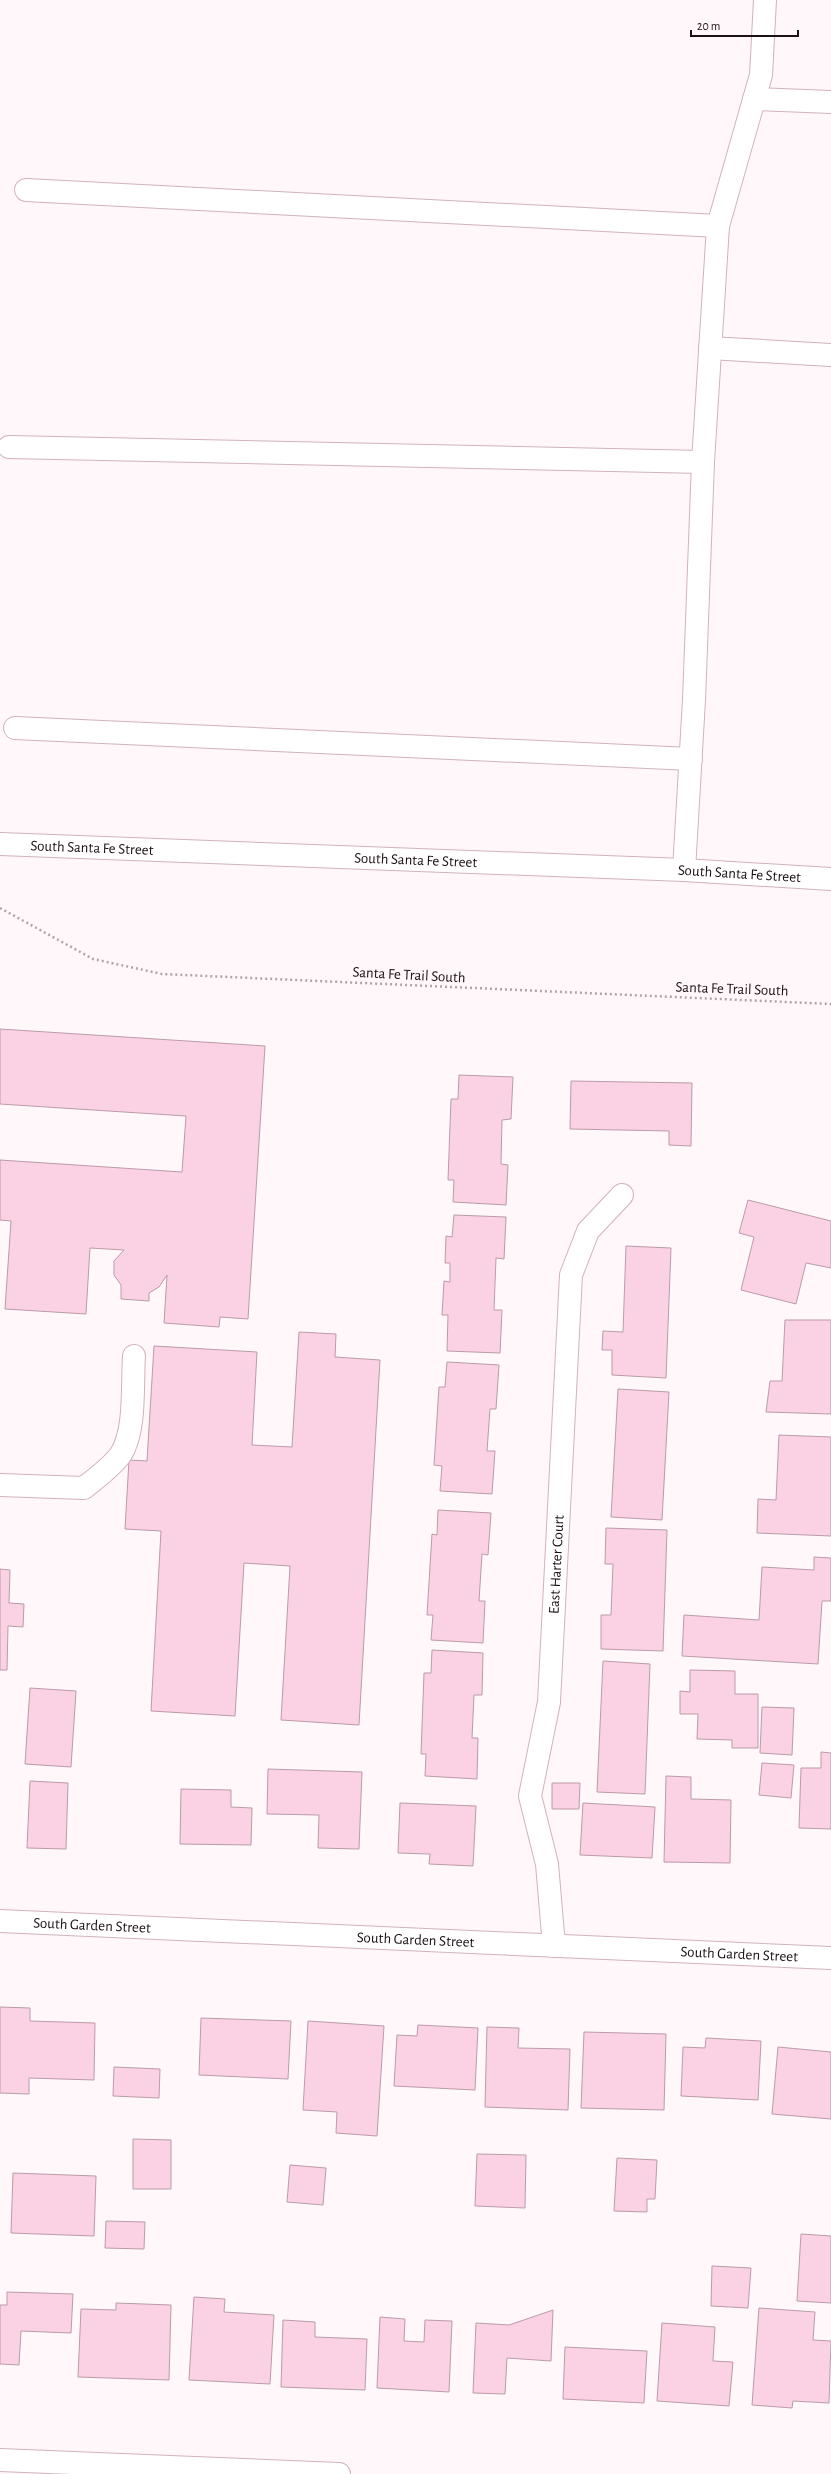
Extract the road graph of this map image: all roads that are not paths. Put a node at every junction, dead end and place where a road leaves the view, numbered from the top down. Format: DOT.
graph roads {
  1 [pos="765,0"];
  2 [pos="754,99"];
  3 [pos="831,102"];
  4 [pos="26,190"];
  5 [pos="718,226"];
  6 [pos="710,348"];
  7 [pos="831,355"];
  8 [pos="9,447"];
  9 [pos="703,462"];
  10 [pos="14,728"];
  11 [pos="691,759"];
  12 [pos="0,844"];
  13 [pos="684,870"];
  14 [pos="831,879"];
  15 [pos="622,1195"];
  16 [pos="134,1356"];
  17 [pos="0,1485"];
  18 [pos="0,1921"];
  19 [pos="554,1946"];
  20 [pos="831,1958"];
  21 [pos="0,2460"];
  22 [pos="339,2474"];
  1 -- 2 [label="street"];
  2 -- 3 [label="street"];
  2 -- 5 [label="street"];
  4 -- 5 [label="street"];
  5 -- 6 [label="street"];
  6 -- 7 [label="street"];
  6 -- 9 [label="street"];
  8 -- 9 [label="street"];
  9 -- 11 [label="street"];
  10 -- 11 [label="street"];
  11 -- 13 [label="street"];
  12 -- 13 [label="street, South Santa Fe Street"];
  13 -- 14 [label="street, South Santa Fe Street"];
  15 -- 19 [label="street, East Harter Court"];
  16 -- 17 [label="street"];
  18 -- 19 [label="street, South Garden Street"];
  19 -- 20 [label="street, South Garden Street"];
  21 -- 22 [label="street"];
}
